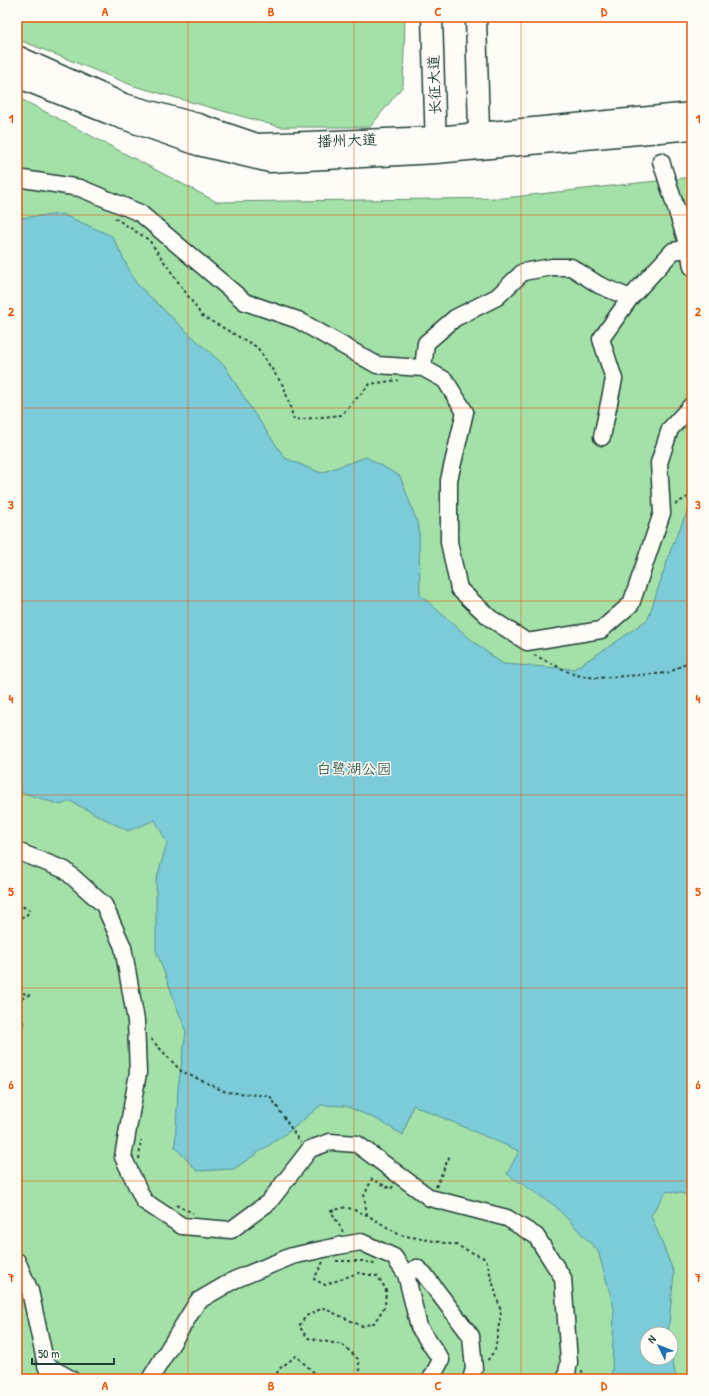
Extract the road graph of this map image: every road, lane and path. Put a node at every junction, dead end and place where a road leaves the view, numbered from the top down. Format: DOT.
graph roads {
  1 [pos="432,17"];
  2 [pos="476,17"];
  3 [pos="17,56"];
  4 [pos="17,77"];
  5 [pos="692,114"];
  6 [pos="692,129"];
  7 [pos="480,140"];
  8 [pos="436,145"];
  9 [pos="661,161"];
  10 [pos="17,178"];
  11 [pos="109,215"];
  12 [pos="690,248"];
  13 [pos="692,267"];
  14 [pos="630,298"];
  15 [pos="423,368"];
  16 [pos="399,380"];
  17 [pos="692,405"];
  18 [pos="602,438"];
  19 [pos="692,495"];
  20 [pos="674,504"];
  21 [pos="534,654"];
  22 [pos="692,659"];
  23 [pos="17,836"];
  24 [pos="21,845"];
  25 [pos="17,904"];
  26 [pos="17,918"];
  27 [pos="17,991"];
  28 [pos="17,1001"];
  29 [pos="17,1017"];
  30 [pos="17,1026"];
  31 [pos="150,1046"];
  32 [pos="141,1136"];
  33 [pos="301,1144"];
  34 [pos="450,1156"];
  35 [pos="139,1162"];
  36 [pos="399,1176"];
  37 [pos="432,1190"];
  38 [pos="172,1203"];
  39 [pos="367,1214"];
  40 [pos="196,1215"];
  41 [pos="17,1261"];
  42 [pos="324,1261"];
  43 [pos="332,1261"];
  44 [pos="402,1268"];
  45 [pos="581,1363"];
  46 [pos="49,1372"];
  47 [pos="71,1379"];
  48 [pos="150,1379"];
  49 [pos="274,1379"];
  50 [pos="321,1379"];
  51 [pos="360,1379"];
  52 [pos="431,1379"];
  53 [pos="471,1379"];
  54 [pos="566,1379"];
  55 [pos="583,1379"];
  1 -- 8 [label="main road, 长征大道"];
  2 -- 7 [label="main road"];
  3 -- 8 [label="main road, 播州大道"];
  4 -- 8 [label="main road, 播州大道"];
  5 -- 7 [label="main road, 播州大道"];
  6 -- 7 [label="main road, 播州大道"];
  7 -- 8 [label="main road, 播州大道"];
  9 -- 12 [label="lane"];
  10 -- 15 [label="lane"];
  11 -- 16 [label="path"];
  12 -- 13 [label="lane"];
  12 -- 14 [label="lane"];
  14 -- 15 [label="lane"];
  14 -- 18 [label="lane"];
  15 -- 17 [label="lane"];
  19 -- 20 [label="path"];
  21 -- 22 [label="path"];
  23 -- 24 [label="path"];
  24 -- 36 [label="lane"];
  25 -- 26 [label="path"];
  27 -- 28 [label="path"];
  29 -- 30 [label="path"];
  31 -- 33 [label="path"];
  32 -- 35 [label="path"];
  34 -- 37 [label="path"];
  36 -- 37 [label="lane"];
  36 -- 39 [label="path"];
  37 -- 54 [label="lane"];
  38 -- 40 [label="path"];
  41 -- 46 [label="lane"];
  42 -- 51 [label="path"];
  43 -- 44 [label="path"];
  44 -- 48 [label="lane"];
  44 -- 52 [label="lane"];
  44 -- 53 [label="lane"];
  45 -- 55 [label="path"];
  46 -- 47 [label="lane"];
  49 -- 50 [label="path"];
}
